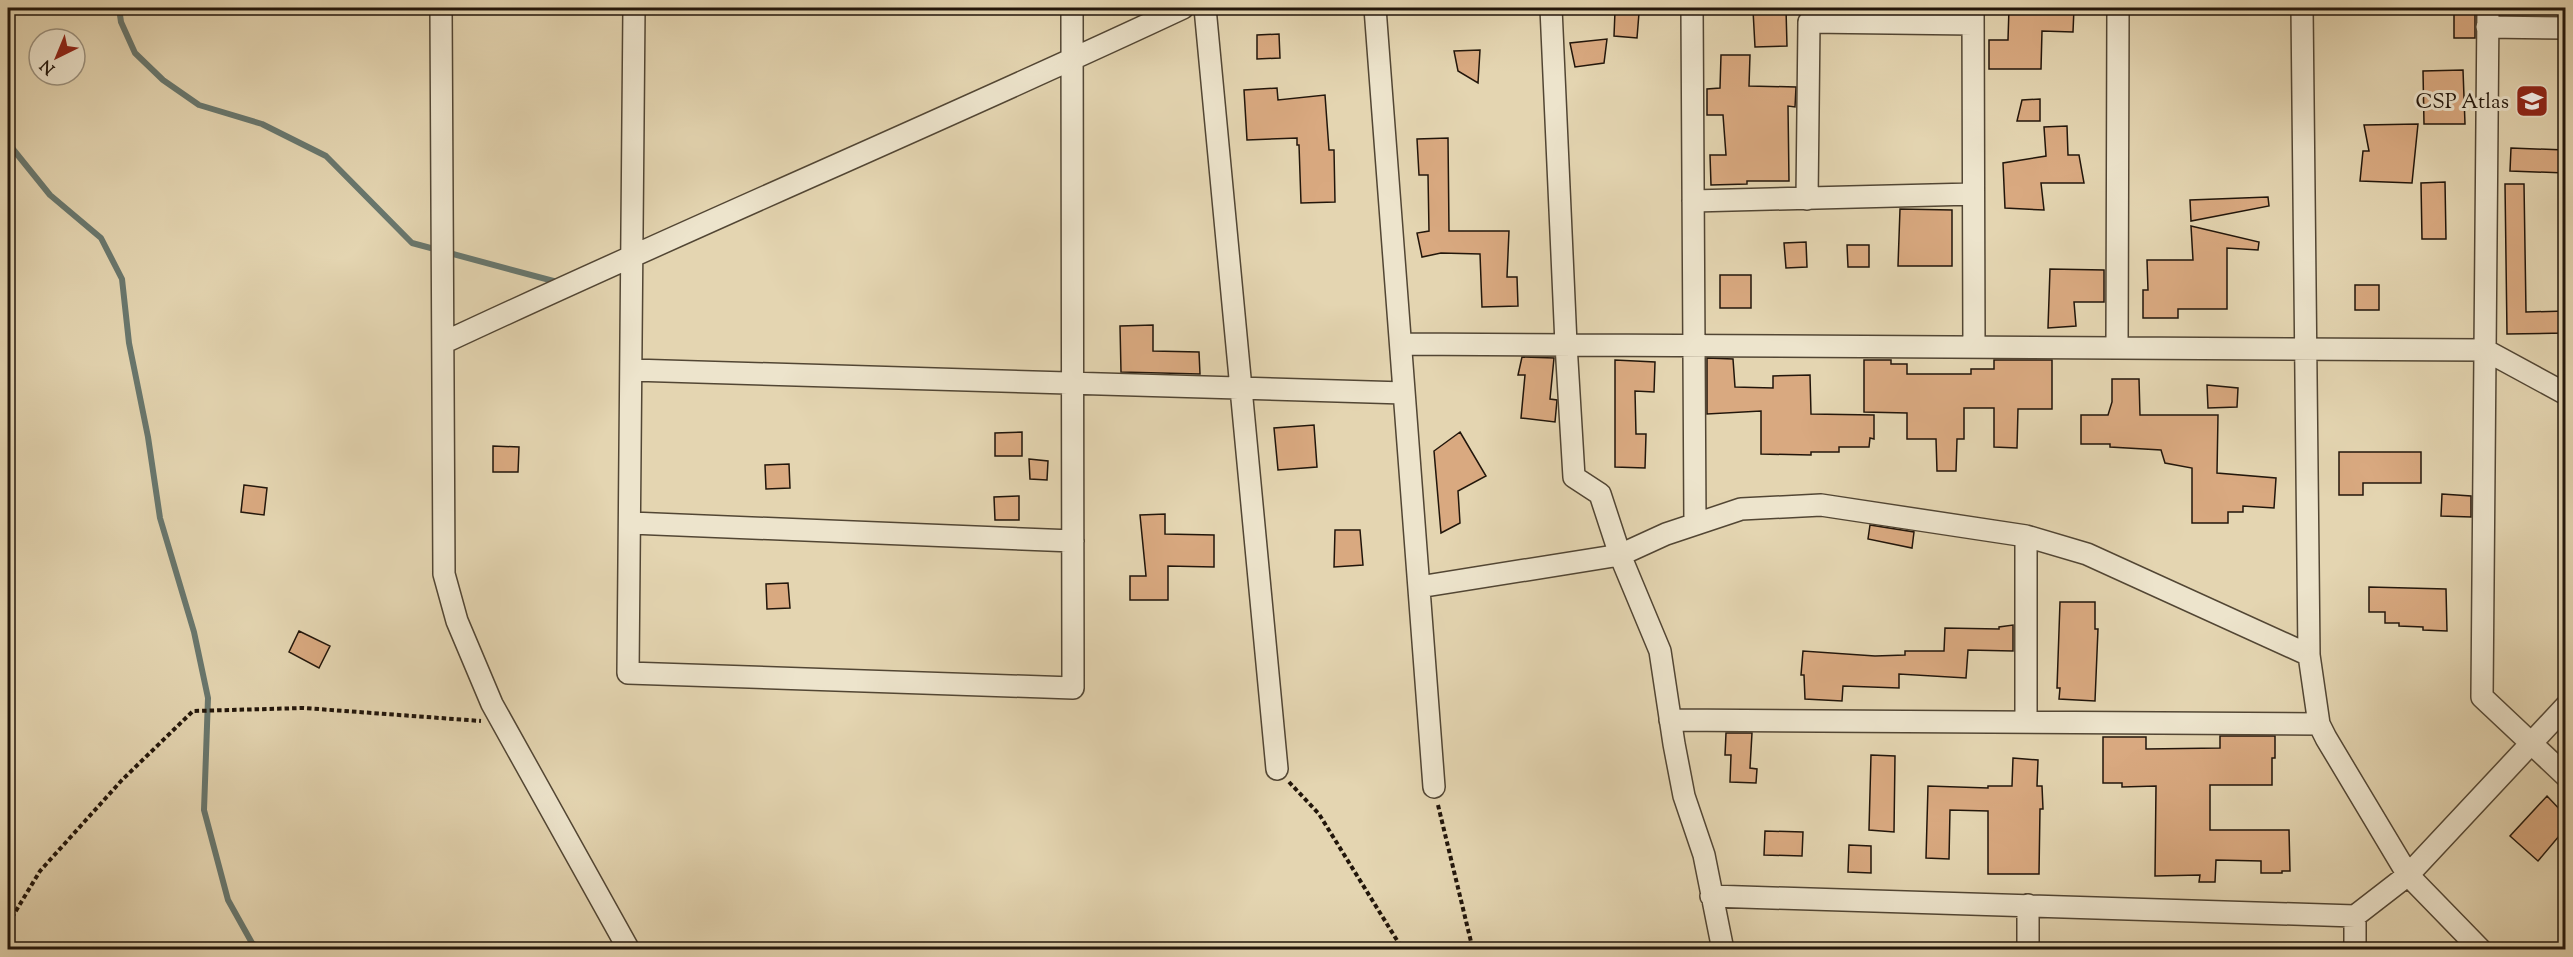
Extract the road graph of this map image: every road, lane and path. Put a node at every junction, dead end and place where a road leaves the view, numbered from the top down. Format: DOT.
graph roads {
  1 [pos="441,8"];
  2 [pos="634,8"];
  3 [pos="1072,8"];
  4 [pos="1183,8"];
  5 [pos="1205,8"];
  6 [pos="1375,8"];
  7 [pos="1551,8"];
  8 [pos="1692,8"];
  9 [pos="2118,8"];
  10 [pos="2302,8"];
  11 [pos="1973,16"];
  12 [pos="2488,17"];
  13 [pos="2565,28"];
  14 [pos="1071,60"];
  15 [pos="1973,194"];
  16 [pos="1807,198"];
  17 [pos="1693,201"];
  18 [pos="633,257"];
  19 [pos="443,343"];
  20 [pos="1401,344"];
  21 [pos="1566,345"];
  22 [pos="1694,345"];
  23 [pos="1974,347"];
  24 [pos="2117,348"];
  25 [pos="2306,349"];
  26 [pos="2485,350"];
  27 [pos="632,370"];
  28 [pos="1072,383"];
  29 [pos="1241,388"];
  30 [pos="1404,393"];
  31 [pos="2565,394"];
  32 [pos="631,523"];
  33 [pos="1695,523"];
  34 [pos="2026,536"];
  35 [pos="1073,541"];
  36 [pos="1620,555"];
  37 [pos="1419,587"];
  38 [pos="2309,655"];
  39 [pos="2565,706"];
  40 [pos="1670,720"];
  41 [pos="2025,722"];
  42 [pos="503,723"];
  43 [pos="2319,724"];
  44 [pos="2530,744"];
  45 [pos="1276,769"];
  46 [pos="2565,776"];
  47 [pos="1434,787"];
  48 [pos="2408,875"];
  49 [pos="1711,896"];
  50 [pos="2028,905"];
  51 [pos="2355,916"];
  52 [pos="8,924"];
  53 [pos="629,950"];
  54 [pos="1403,950"];
  55 [pos="1473,950"];
  56 [pos="1723,950"];
  57 [pos="2028,950"];
  58 [pos="2355,950"];
  59 [pos="2481,950"];
  1 -- 19 [label="street"];
  2 -- 18 [label="street"];
  3 -- 14 [label="street"];
  4 -- 14 [label="street"];
  5 -- 29 [label="street"];
  6 -- 20 [label="street"];
  7 -- 21 [label="street"];
  8 -- 17 [label="street"];
  9 -- 24 [label="street"];
  10 -- 25 [label="street"];
  11 -- 15 [label="street"];
  11 -- 16 [label="street"];
  12 -- 13 [label="street"];
  12 -- 26 [label="street"];
  14 -- 18 [label="street"];
  14 -- 28 [label="street"];
  15 -- 16 [label="street"];
  15 -- 23 [label="street"];
  16 -- 17 [label="street"];
  17 -- 22 [label="street"];
  18 -- 19 [label="street"];
  18 -- 27 [label="street"];
  19 -- 42 [label="street"];
  20 -- 21 [label="street"];
  20 -- 30 [label="street"];
  21 -- 22 [label="street"];
  21 -- 36 [label="street"];
  22 -- 23 [label="street"];
  22 -- 33 [label="street"];
  23 -- 24 [label="street"];
  24 -- 25 [label="street"];
  25 -- 26 [label="street"];
  25 -- 38 [label="street"];
  26 -- 31 [label="street"];
  26 -- 44 [label="street"];
  27 -- 28 [label="street"];
  27 -- 32 [label="street"];
  28 -- 29 [label="street"];
  28 -- 35 [label="street"];
  29 -- 30 [label="street"];
  29 -- 45 [label="street"];
  30 -- 37 [label="street"];
  32 -- 35 [label="street"];
  32 -- 35 [label="street"];
  33 -- 34 [label="street"];
  33 -- 36 [label="street"];
  34 -- 38 [label="street"];
  34 -- 41 [label="street"];
  36 -- 37 [label="street"];
  36 -- 40 [label="street"];
  37 -- 47 [label="street"];
  38 -- 43 [label="street"];
  39 -- 44 [label="street"];
  40 -- 41 [label="street"];
  40 -- 49 [label="street"];
  41 -- 43 [label="street"];
  42 -- 52 [label="path"];
  42 -- 53 [label="street"];
  43 -- 48 [label="street"];
  44 -- 46 [label="street"];
  44 -- 48 [label="street"];
  45 -- 54 [label="path"];
  47 -- 55 [label="path"];
  48 -- 51 [label="street"];
  48 -- 59 [label="street"];
  49 -- 50 [label="street"];
  49 -- 56 [label="street"];
  50 -- 51 [label="street"];
  50 -- 57 [label="street"];
  51 -- 58 [label="street"];
}
